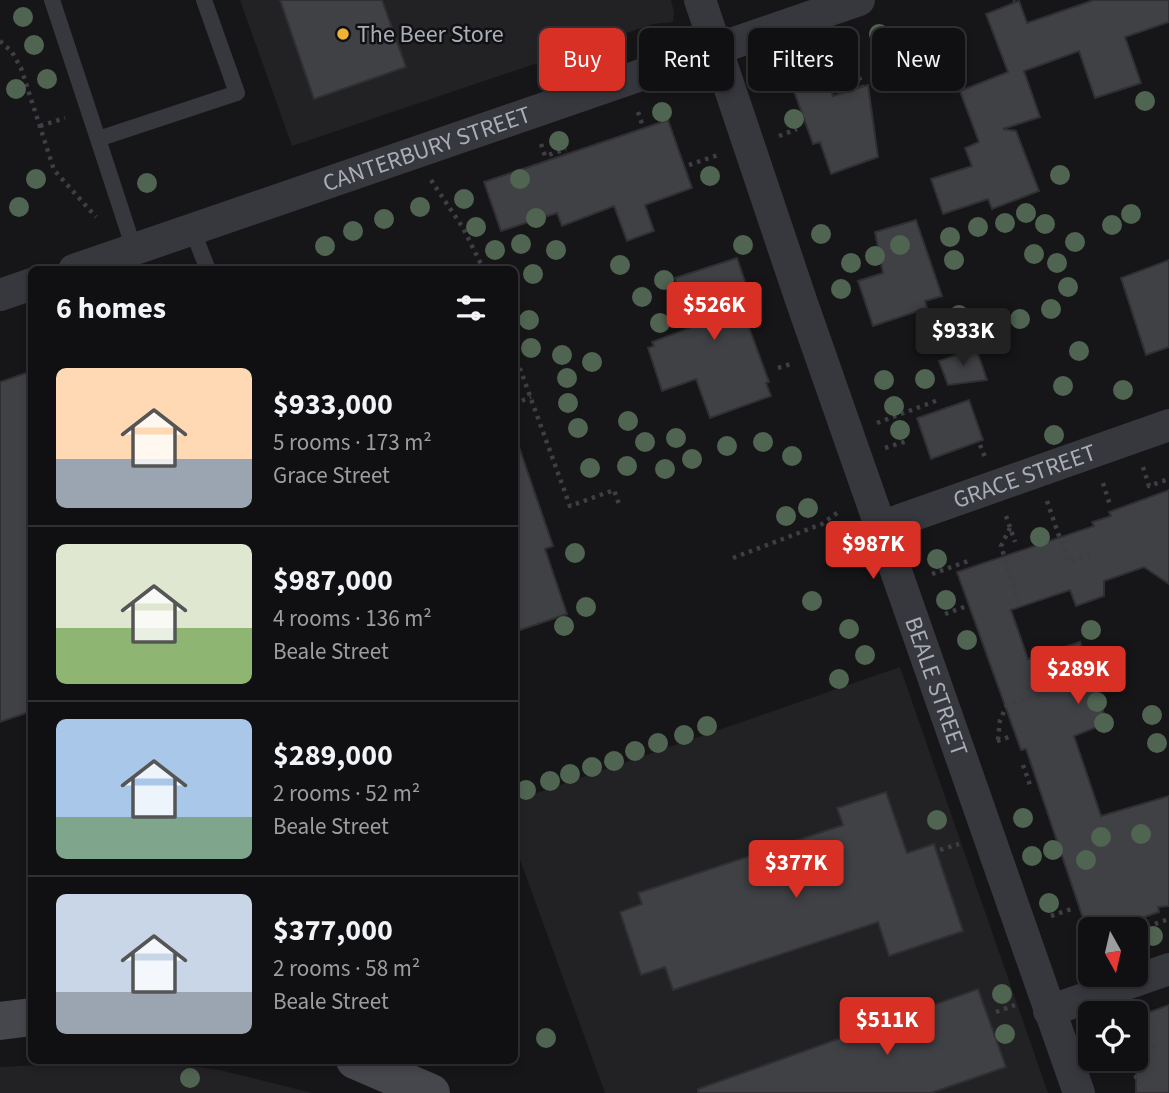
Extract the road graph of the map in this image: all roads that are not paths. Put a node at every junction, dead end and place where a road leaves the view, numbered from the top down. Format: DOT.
graph roads {
  1 [pos="52,0"];
  2 [pos="205,0"];
  3 [pos="700,0"];
  4 [pos="859,0"];
  5 [pos="709,28"];
  6 [pos="734,45"];
  7 [pos="639,77"];
  8 [pos="730,91"];
  9 [pos="98,139"];
  10 [pos="192,229"];
  11 [pos="134,249"];
  12 [pos="85,266"];
  13 [pos="206,266"];
  14 [pos="28,285"];
  15 [pos="0,295"];
  16 [pos="1169,425"];
  17 [pos="883,526"];
  18 [pos="1169,969"];
  19 [pos="1035,1007"];
  20 [pos="28,1018"];
  21 [pos="0,1021"];
  22 [pos="364,1064"];
  23 [pos="431,1093"];
  24 [pos="1079,1093"];
  1 -- 9 [label="lane"];
  2 -- 9 [label="lane"];
  3 -- 5 [label="street, BEALE STREET"];
  4 -- 6 [label="street, CANTERBURY STREET"];
  7 -- 10 [label="street, CANTERBURY STREET"];
  8 -- 17 [label="street, BEALE STREET"];
  9 -- 11 [label="lane"];
  10 -- 11 [label="street, CANTERBURY STREET"];
  10 -- 13 [label="lane"];
  11 -- 12 [label="street, CANTERBURY STREET"];
  14 -- 15 [label="street"];
  16 -- 17 [label="street, GRACE STREET"];
  17 -- 19 [label="street, BEALE STREET"];
  18 -- 19 [label="street"];
  19 -- 24 [label="street, BEALE STREET"];
  20 -- 21 [label="street"];
  22 -- 23 [label="street"];
}
